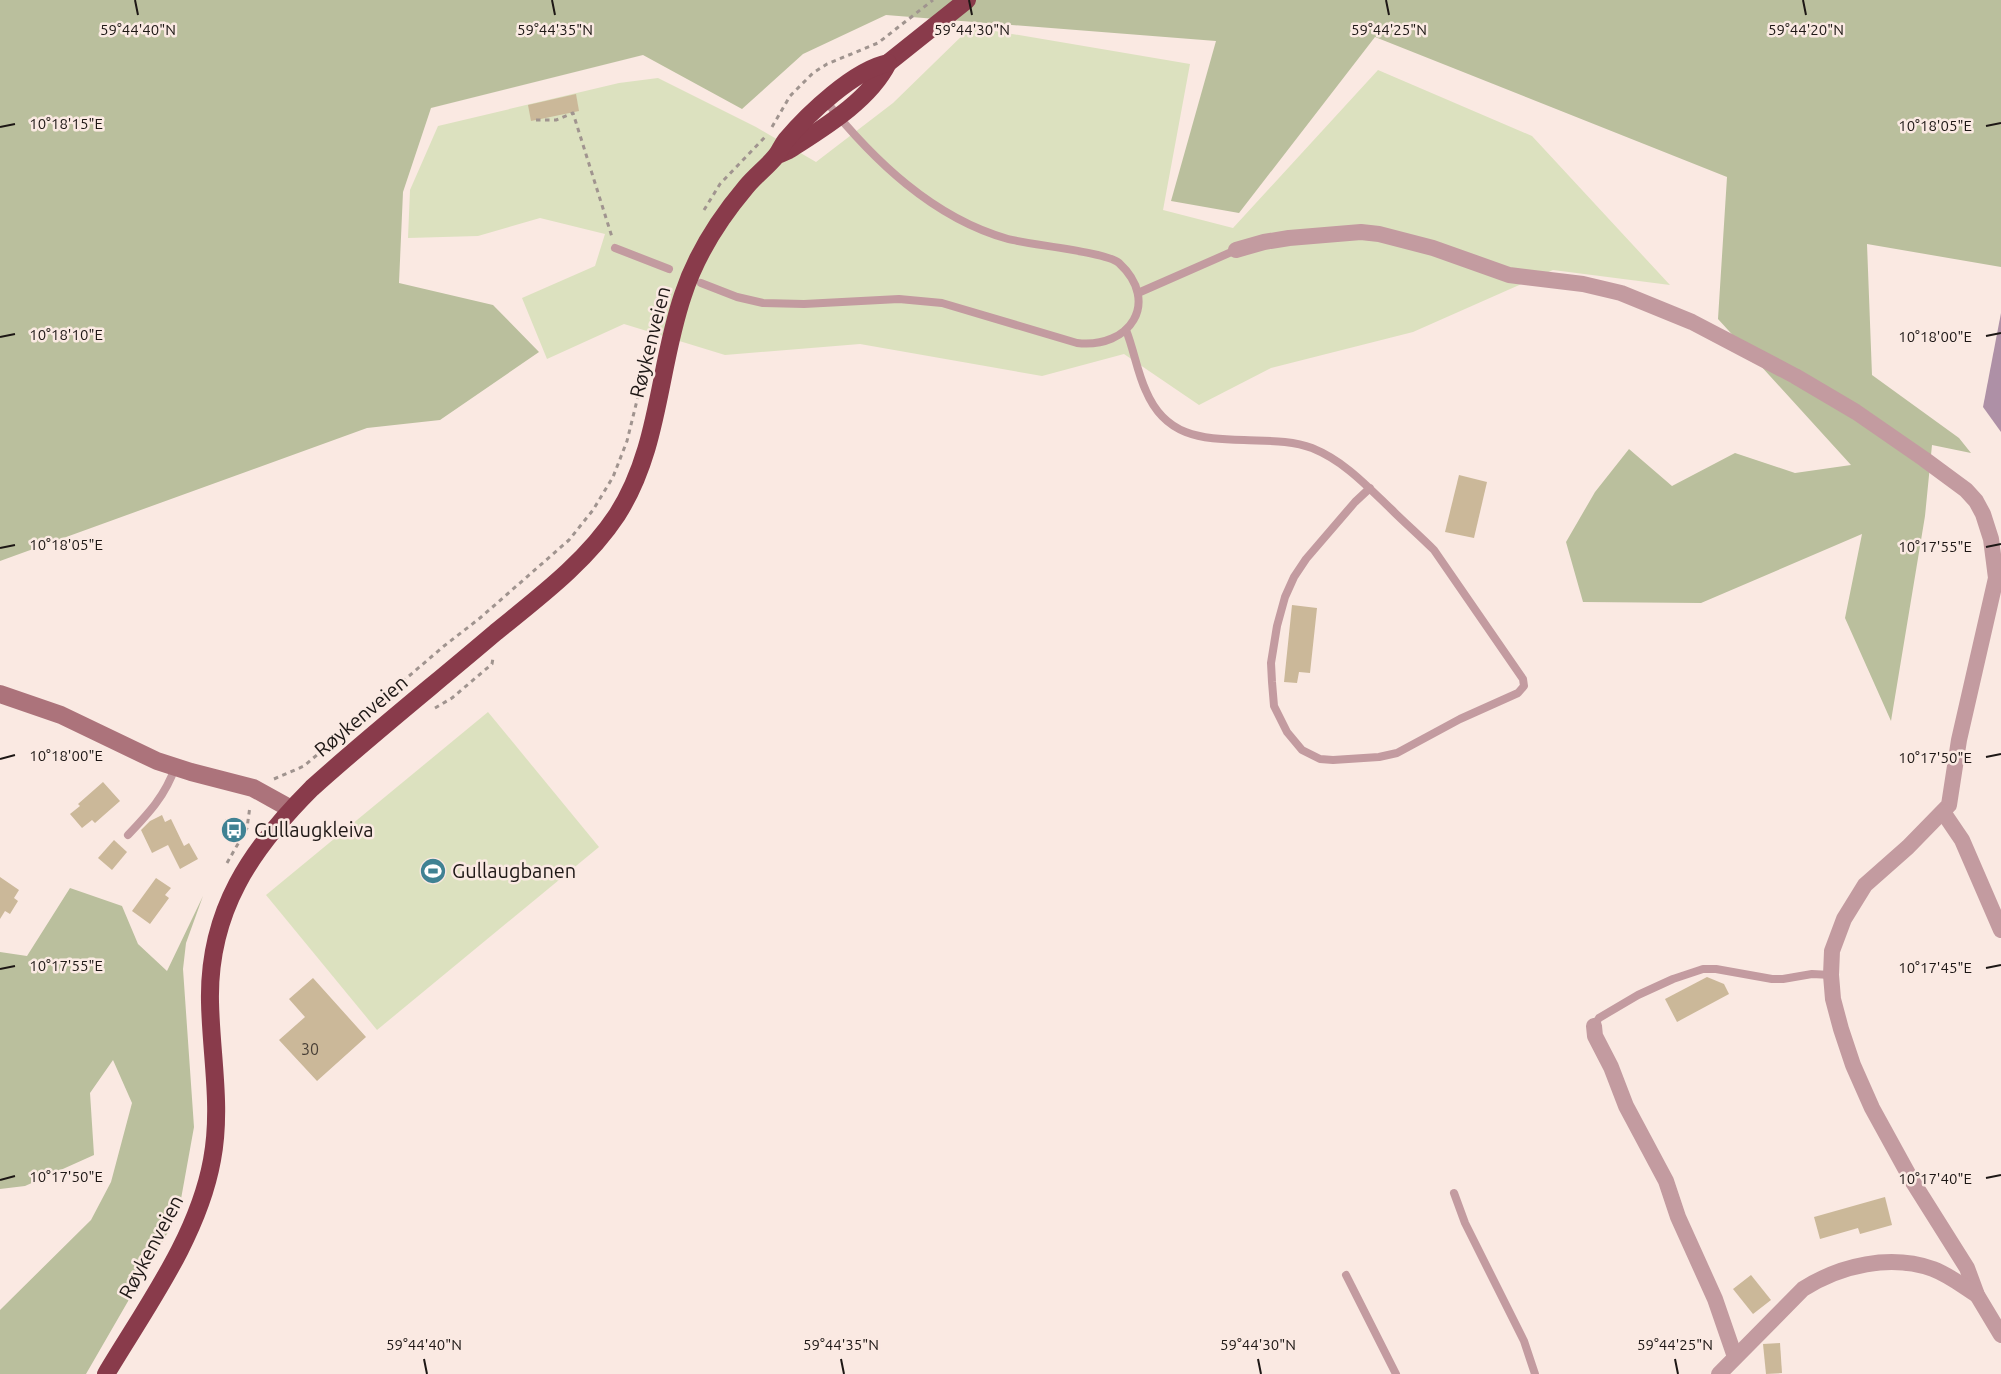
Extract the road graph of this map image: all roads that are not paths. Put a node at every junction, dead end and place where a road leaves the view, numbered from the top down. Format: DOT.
graph roads {
  1 [pos="967,0"];
  2 [pos="888,63"];
  3 [pos="825,100"];
  4 [pos="838,117"];
  5 [pos="777,155"];
  6 [pos="615,248"];
  7 [pos="1236,250"];
  8 [pos="669,269"];
  9 [pos="701,283"];
  10 [pos="1138,293"];
  11 [pos="1126,330"];
  12 [pos="1370,488"];
  13 [pos="0,694"];
  14 [pos="175,767"];
  15 [pos="291,809"];
  16 [pos="1943,812"];
  17 [pos="128,835"];
  18 [pos="2001,930"];
  19 [pos="1831,975"];
  20 [pos="1594,1026"];
  21 [pos="1454,1193"];
  22 [pos="1346,1275"];
  23 [pos="1977,1295"];
  24 [pos="2001,1335"];
  25 [pos="1735,1358"];
  26 [pos="106,1374"];
  27 [pos="1396,1374"];
  28 [pos="1535,1374"];
  29 [pos="1719,1374"];
  1 -- 2 [label="highway, Røykenveien"];
  2 -- 3 [label="highway, Røykenveien"];
  2 -- 4 [label="highway, Røykenveien"];
  3 -- 4 [label="lane"];
  3 -- 5 [label="highway, Røykenveien"];
  4 -- 5 [label="highway, Røykenveien"];
  4 -- 10 [label="lane"];
  5 -- 15 [label="highway, Røykenveien"];
  6 -- 8 [label="lane"];
  7 -- 10 [label="lane"];
  7 -- 16 [label="street"];
  9 -- 11 [label="lane"];
  10 -- 11 [label="lane"];
  11 -- 12 [label="lane"];
  12 -- 12 [label="lane"];
  13 -- 14 [label="street"];
  14 -- 15 [label="street"];
  14 -- 17 [label="lane"];
  15 -- 26 [label="highway, Røykenveien"];
  16 -- 18 [label="street"];
  16 -- 19 [label="street"];
  19 -- 20 [label="lane"];
  19 -- 23 [label="street"];
  20 -- 25 [label="street"];
  21 -- 28 [label="lane"];
  22 -- 27 [label="lane"];
  23 -- 24 [label="street"];
  23 -- 25 [label="street"];
  25 -- 29 [label="street"];
}
